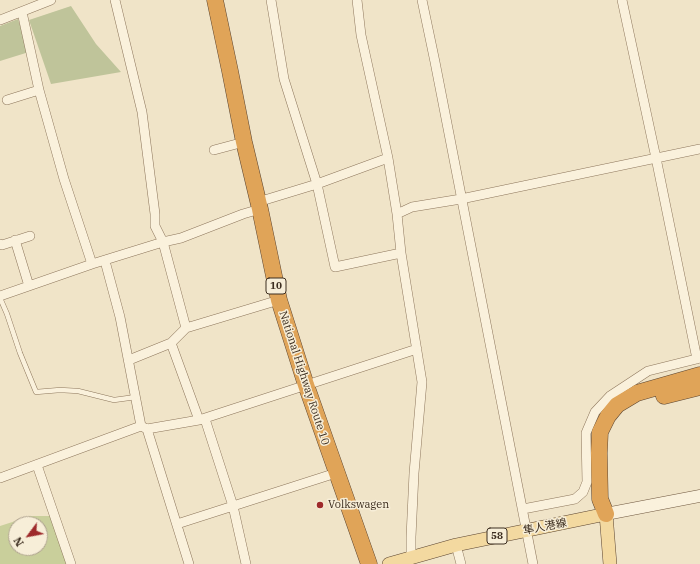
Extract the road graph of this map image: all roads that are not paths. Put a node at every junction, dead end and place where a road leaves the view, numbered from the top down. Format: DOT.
graph roads {
  1 [pos="51,0"];
  2 [pos="115,0"];
  3 [pos="215,0"];
  4 [pos="270,0"];
  5 [pos="357,0"];
  6 [pos="422,0"];
  7 [pos="622,0"];
  8 [pos="33,3"];
  9 [pos="22,12"];
  10 [pos="0,20"];
  11 [pos="39,90"];
  12 [pos="7,100"];
  13 [pos="244,142"];
  14 [pos="700,149"];
  15 [pos="214,150"];
  16 [pos="388,158"];
  17 [pos="656,158"];
  18 [pos="317,184"];
  19 [pos="462,199"];
  20 [pos="259,205"];
  21 [pos="397,214"];
  22 [pos="30,236"];
  23 [pos="15,240"];
  24 [pos="163,242"];
  25 [pos="0,244"];
  26 [pos="401,253"];
  27 [pos="105,261"];
  28 [pos="92,264"];
  29 [pos="29,286"];
  30 [pos="0,297"];
  31 [pos="279,300"];
  32 [pos="186,328"];
  33 [pos="171,343"];
  34 [pos="417,349"];
  35 [pos="698,358"];
  36 [pos="129,360"];
  37 [pos="700,375"];
  38 [pos="306,385"];
  39 [pos="700,387"];
  40 [pos="136,397"];
  41 [pos="202,420"];
  42 [pos="144,428"];
  43 [pos="37,465"];
  44 [pos="336,473"];
  45 [pos="0,478"];
  46 [pos="700,496"];
  47 [pos="233,506"];
  48 [pos="523,509"];
  49 [pos="606,514"];
  50 [pos="177,524"];
  51 [pos="527,530"];
  52 [pos="456,545"];
  53 [pos="411,557"];
  54 [pos="71,564"];
  55 [pos="189,564"];
  56 [pos="246,564"];
  57 [pos="369,564"];
  58 [pos="389,564"];
  59 [pos="461,564"];
  60 [pos="533,564"];
  61 [pos="610,564"];
  1 -- 8 [label="street"];
  2 -- 24 [label="street"];
  3 -- 13 [label="highway, National Highway Route 10 / 10"];
  4 -- 18 [label="street"];
  5 -- 16 [label="street"];
  6 -- 19 [label="street"];
  7 -- 17 [label="street"];
  8 -- 9 [label="street"];
  9 -- 10 [label="street"];
  9 -- 11 [label="street"];
  11 -- 12 [label="street"];
  11 -- 28 [label="street"];
  13 -- 15 [label="street"];
  13 -- 20 [label="highway, National Highway Route 10 / 10"];
  14 -- 17 [label="street"];
  16 -- 18 [label="street"];
  16 -- 21 [label="street"];
  17 -- 19 [label="street"];
  17 -- 35 [label="street"];
  18 -- 20 [label="street"];
  18 -- 26 [label="street"];
  19 -- 21 [label="street"];
  19 -- 48 [label="street"];
  20 -- 24 [label="street"];
  20 -- 31 [label="highway, National Highway Route 10 / 10"];
  21 -- 26 [label="street"];
  22 -- 23 [label="street"];
  23 -- 25 [label="street"];
  23 -- 29 [label="street"];
  24 -- 27 [label="street"];
  24 -- 32 [label="street"];
  26 -- 34 [label="street"];
  27 -- 28 [label="street"];
  27 -- 36 [label="street"];
  28 -- 29 [label="street"];
  29 -- 30 [label="street"];
  30 -- 40 [label="lane"];
  31 -- 32 [label="street"];
  31 -- 38 [label="highway, National Highway Route 10 / 10"];
  32 -- 33 [label="street"];
  33 -- 36 [label="street"];
  33 -- 41 [label="street"];
  34 -- 38 [label="street"];
  34 -- 53 [label="street"];
  35 -- 48 [label="street"];
  36 -- 40 [label="street"];
  37 -- 49 [label="highway"];
  38 -- 41 [label="street"];
  38 -- 44 [label="highway, National Highway Route 10 / 10"];
  39 -- 49 [label="highway"];
  40 -- 42 [label="street"];
  41 -- 42 [label="street"];
  41 -- 47 [label="street"];
  42 -- 43 [label="street"];
  42 -- 50 [label="street"];
  43 -- 45 [label="street"];
  43 -- 54 [label="street"];
  44 -- 47 [label="street"];
  44 -- 57 [label="highway, National Highway Route 10 / 10"];
  46 -- 49 [label="street"];
  47 -- 50 [label="street"];
  47 -- 56 [label="street"];
  48 -- 51 [label="street"];
  49 -- 51 [label="main road, 隼人港線 / 58"];
  49 -- 61 [label="main road"];
  50 -- 55 [label="street"];
  51 -- 52 [label="main road, 隼人港線 / 58"];
  51 -- 60 [label="street"];
  52 -- 53 [label="main road, 隼人港線 / 58"];
  52 -- 59 [label="street"];
  53 -- 58 [label="main road, 隼人港線 / 58"];
}
